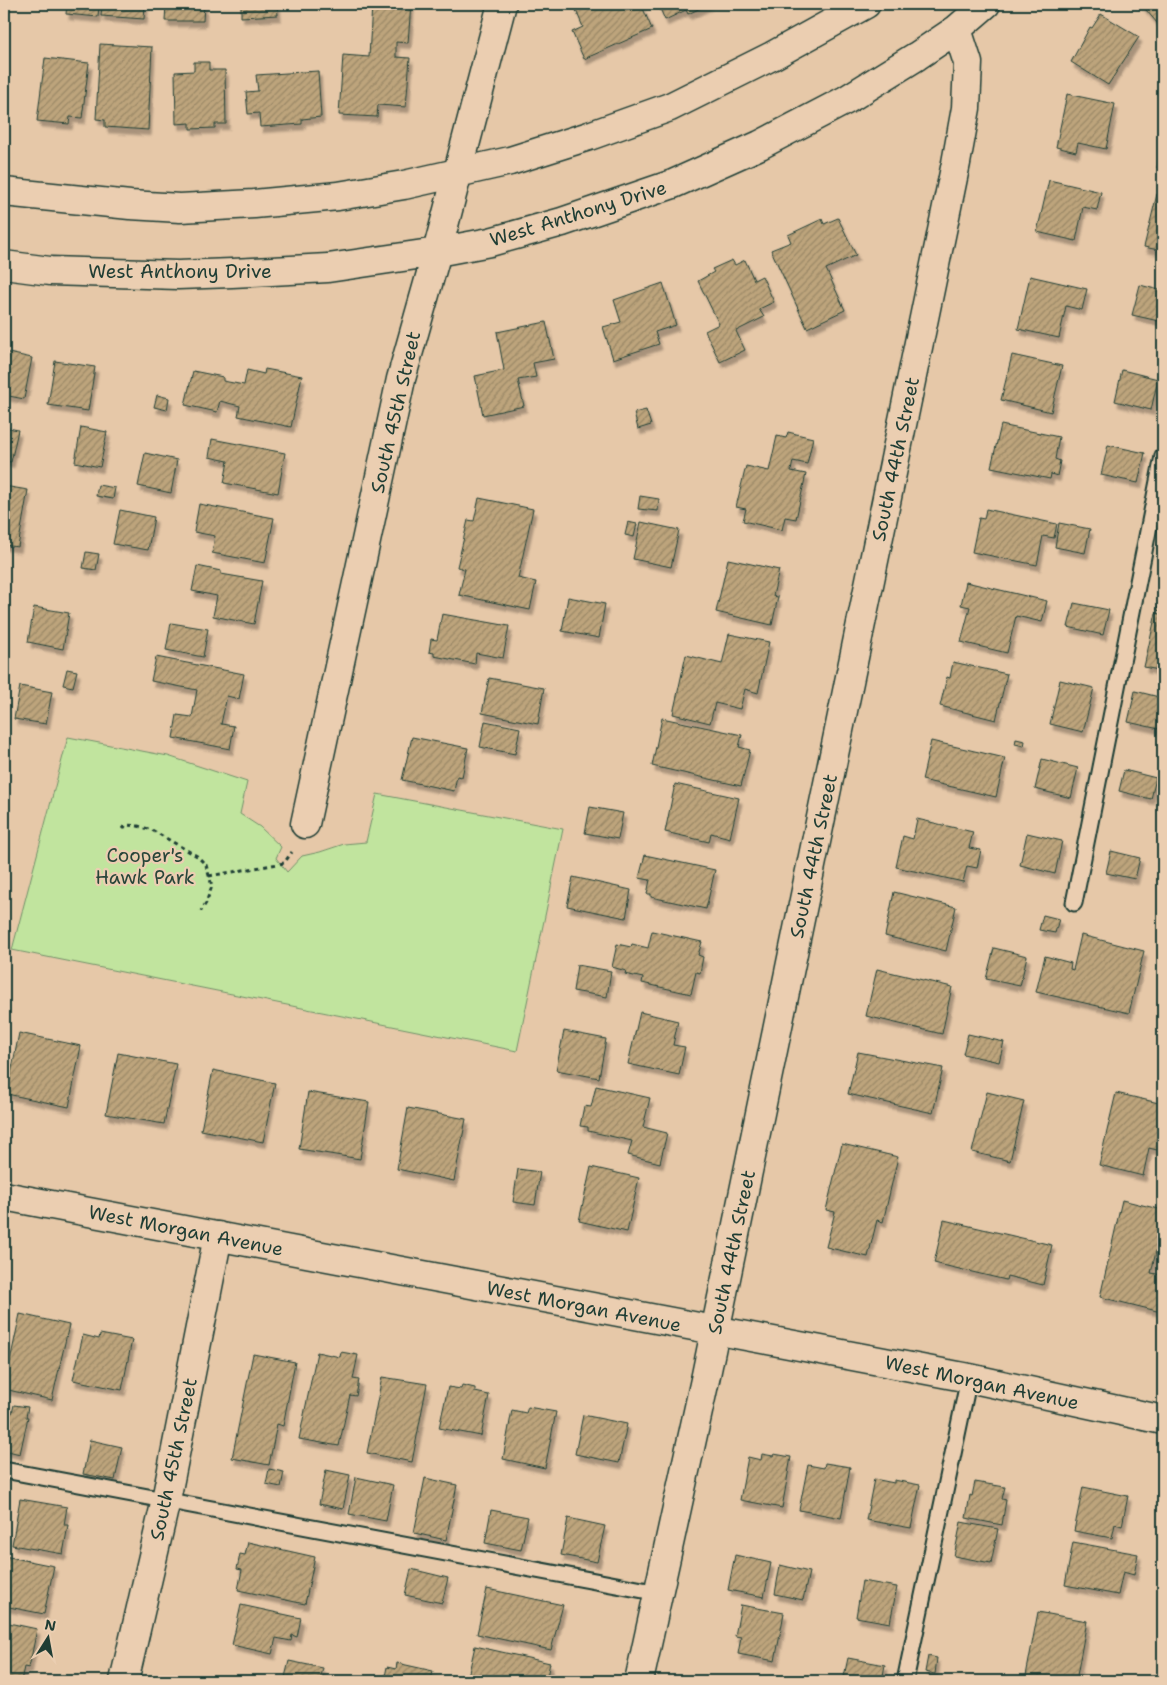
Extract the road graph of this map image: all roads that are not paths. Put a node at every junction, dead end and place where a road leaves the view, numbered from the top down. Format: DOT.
graph roads {
  1 [pos="502,4"];
  2 [pos="866,4"];
  3 [pos="986,4"];
  4 [pos="958,29"];
  5 [pos="458,172"];
  6 [pos="4,192"];
  7 [pos="436,252"];
  8 [pos="4,265"];
  9 [pos="1163,456"];
  10 [pos="305,824"];
  11 [pos="1074,903"];
  12 [pos="4,1196"];
  13 [pos="218,1236"];
  14 [pos="715,1330"];
  15 [pos="969,1378"];
  16 [pos="1163,1420"];
  17 [pos="4,1470"];
  18 [pos="166,1500"];
  19 [pos="659,1593"];
  20 [pos="124,1681"];
  21 [pos="639,1681"];
  22 [pos="905,1681"];
  1 -- 5 [label="street, South 45th Street"];
  2 -- 5 [label="street"];
  3 -- 4 [label="street, West Anthony Drive"];
  4 -- 7 [label="street, West Anthony Drive"];
  4 -- 14 [label="street, South 44th Street"];
  5 -- 6 [label="street"];
  5 -- 7 [label="street, South 45th Street"];
  7 -- 8 [label="street, West Anthony Drive"];
  7 -- 10 [label="street, South 45th Street"];
  9 -- 11 [label="lane"];
  12 -- 13 [label="street, West Morgan Avenue"];
  13 -- 14 [label="street, West Morgan Avenue"];
  13 -- 18 [label="street, South 45th Street"];
  14 -- 15 [label="street, West Morgan Avenue"];
  14 -- 19 [label="street, South 44th Street"];
  15 -- 16 [label="street, West Morgan Avenue"];
  15 -- 22 [label="lane"];
  17 -- 18 [label="lane"];
  18 -- 19 [label="lane"];
  18 -- 20 [label="street, South 45th Street"];
  19 -- 21 [label="street, South 44th Street"];
}
